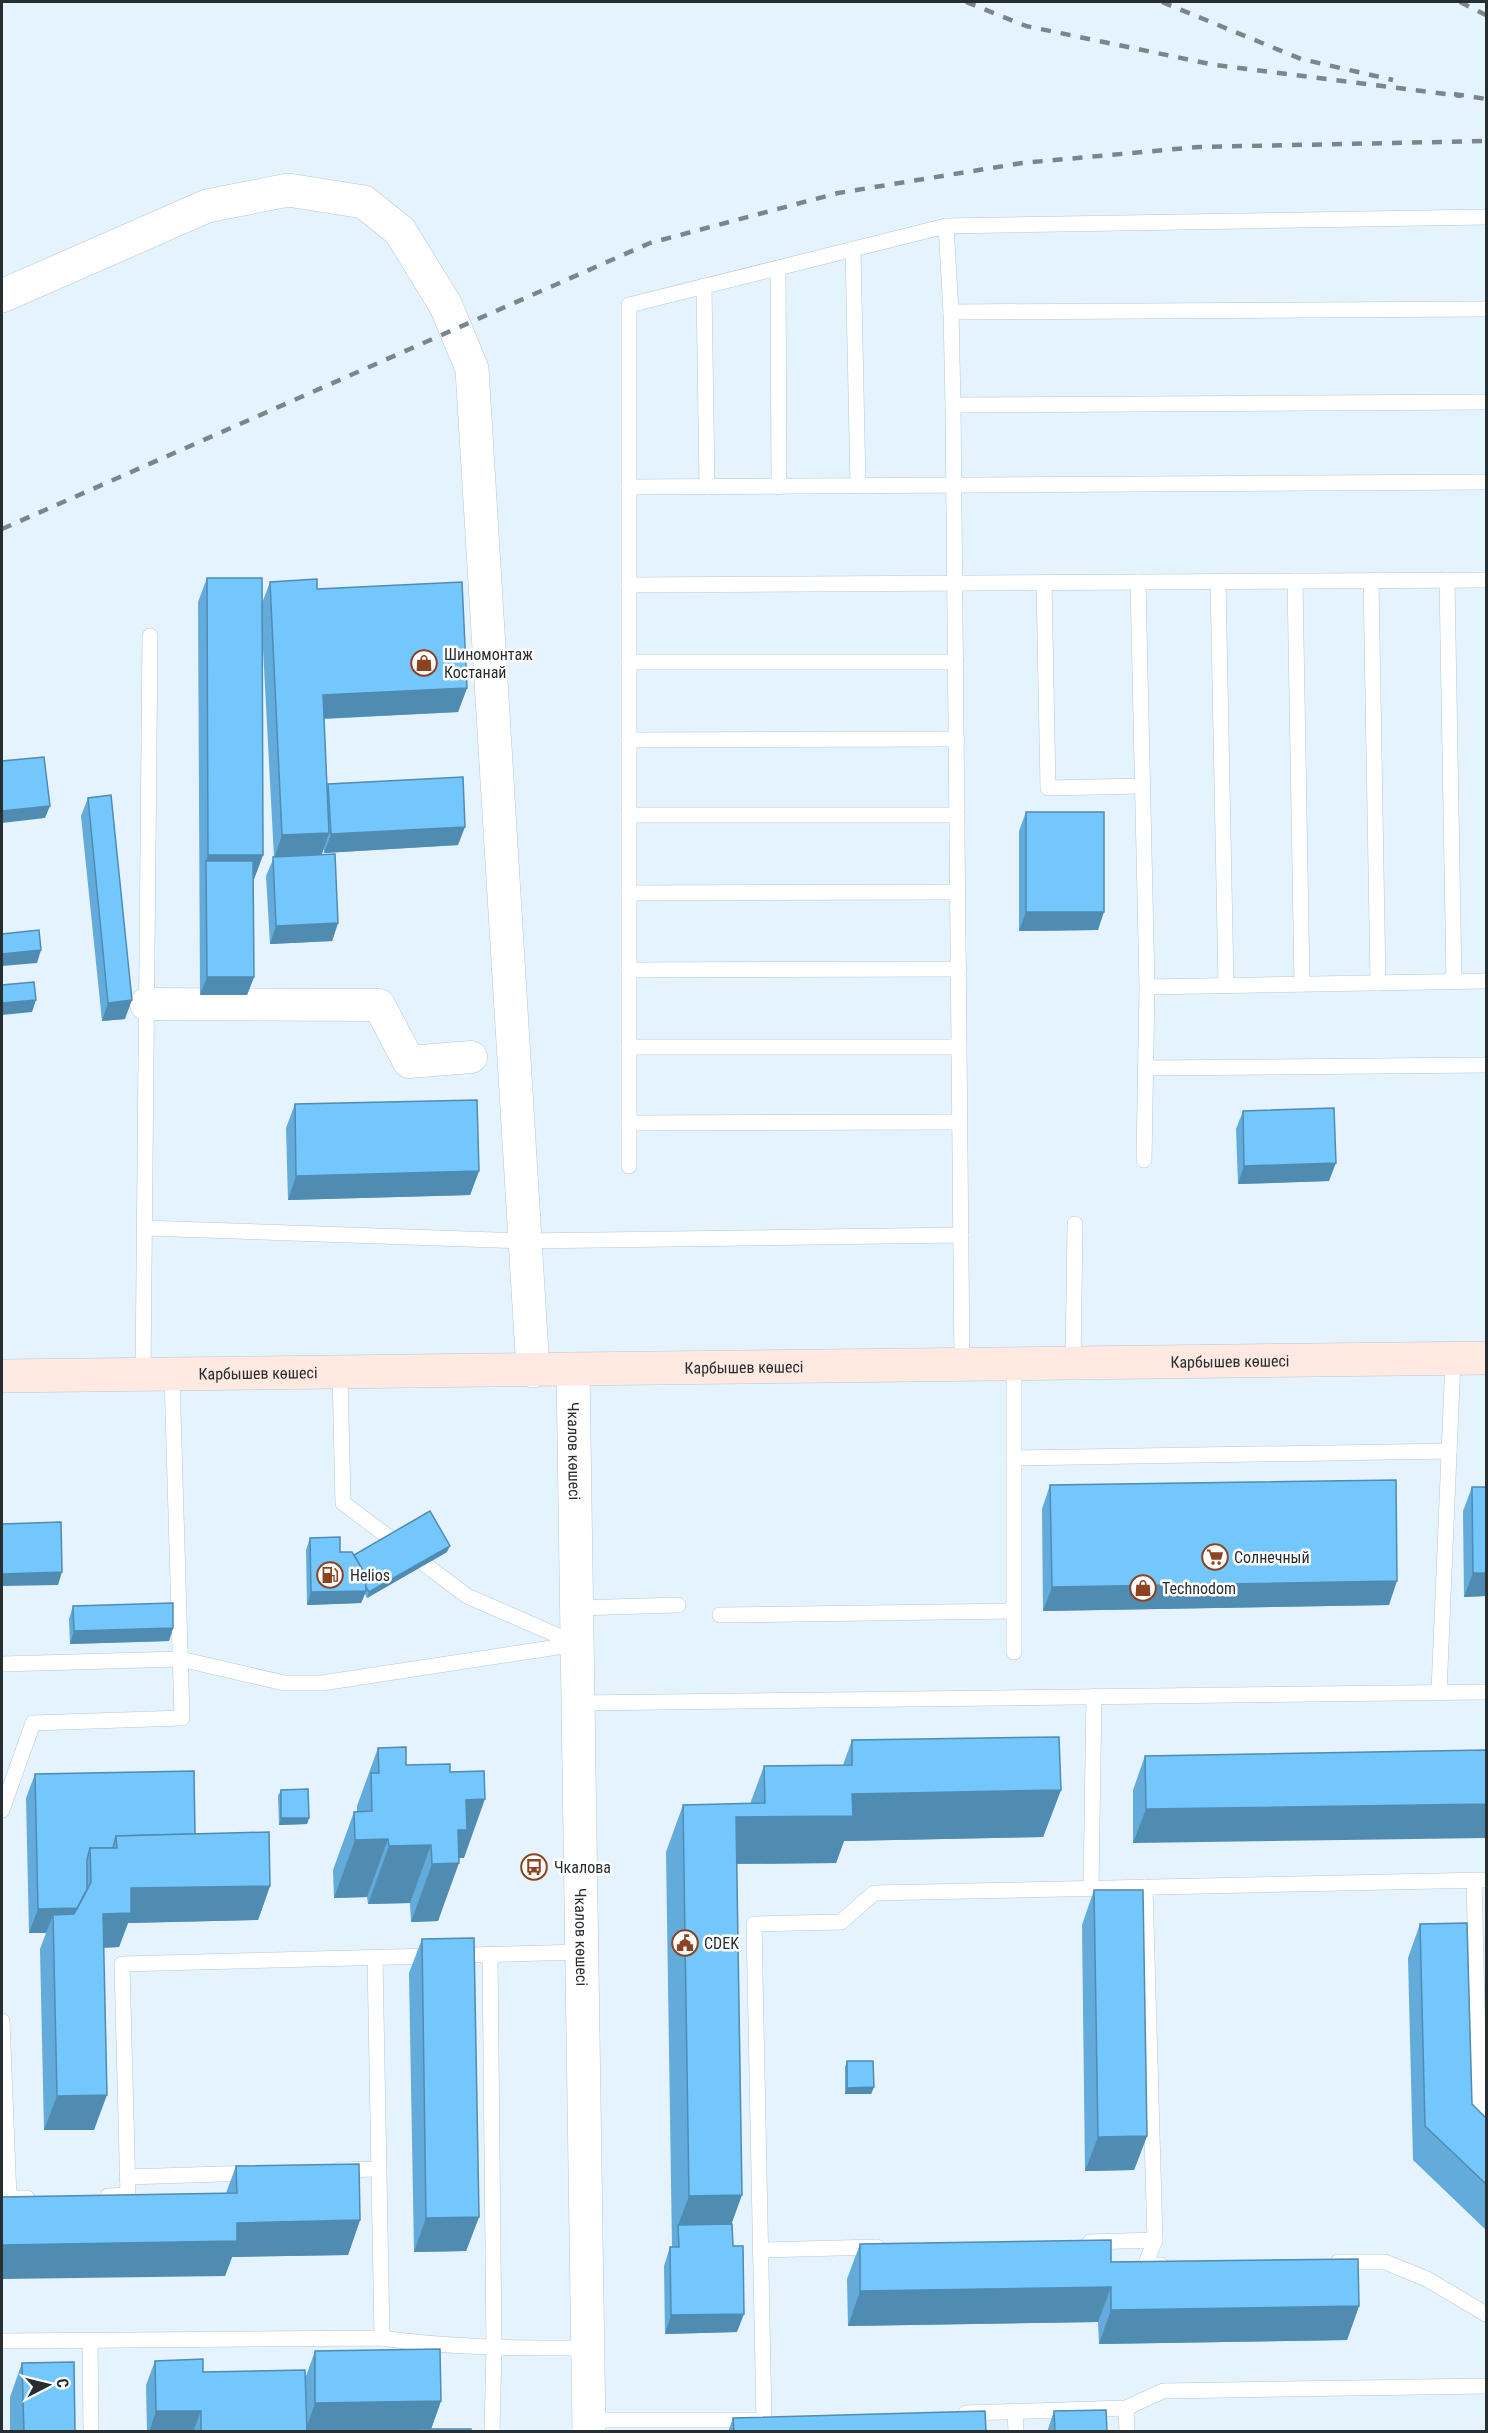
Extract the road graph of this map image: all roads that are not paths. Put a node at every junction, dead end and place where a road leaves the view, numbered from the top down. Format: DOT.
graph roads {
  1 [pos="1486,218"];
  2 [pos="945,226"];
  3 [pos="853,249"];
  4 [pos="778,268"];
  5 [pos="704,286"];
  6 [pos="2,296"];
  7 [pos="1486,309"];
  8 [pos="951,312"];
  9 [pos="1486,402"];
  10 [pos="952,405"];
  11 [pos="1486,482"];
  12 [pos="858,486"];
  13 [pos="953,486"];
  14 [pos="629,487"];
  15 [pos="707,487"];
  16 [pos="779,487"];
  17 [pos="1371,580"];
  18 [pos="1447,580"];
  19 [pos="1486,580"];
  20 [pos="1218,581"];
  21 [pos="1295,581"];
  22 [pos="1044,582"];
  23 [pos="1138,582"];
  24 [pos="955,583"];
  25 [pos="629,585"];
  26 [pos="150,636"];
  27 [pos="629,662"];
  28 [pos="956,662"];
  29 [pos="629,740"];
  30 [pos="957,740"];
  31 [pos="1142,786"];
  32 [pos="629,815"];
  33 [pos="957,815"];
  34 [pos="958,892"];
  35 [pos="629,893"];
  36 [pos="958,969"];
  37 [pos="629,970"];
  38 [pos="1454,981"];
  39 [pos="1486,981"];
  40 [pos="1378,983"];
  41 [pos="1302,984"];
  42 [pos="1226,985"];
  43 [pos="1147,987"];
  44 [pos="146,1004"];
  45 [pos="629,1047"];
  46 [pos="959,1047"];
  47 [pos="471,1058"];
  48 [pos="1486,1065"];
  49 [pos="1145,1068"];
  50 [pos="960,1122"];
  51 [pos="629,1123"];
  52 [pos="1144,1160"];
  53 [pos="629,1166"];
  54 [pos="1075,1224"];
  55 [pos="144,1228"];
  56 [pos="961,1234"];
  57 [pos="525,1241"];
  58 [pos="1486,1358"];
  59 [pos="1453,1359"];
  60 [pos="1073,1364"];
  61 [pos="962,1365"];
  62 [pos="1014,1365"];
  63 [pos="573,1370"];
  64 [pos="533,1371"];
  65 [pos="340,1373"];
  66 [pos="2,1376"];
  67 [pos="158,1376"];
  68 [pos="1449,1451"];
  69 [pos="1014,1458"];
  70 [pos="678,1605"];
  71 [pos="576,1608"];
  72 [pos="1014,1611"];
  73 [pos="720,1616"];
  74 [pos="577,1644"];
  75 [pos="1014,1652"];
  76 [pos="180,1659"];
  77 [pos="2,1664"];
  78 [pos="1440,1692"];
  79 [pos="1486,1692"];
  80 [pos="1094,1696"];
  81 [pos="578,1703"];
  82 [pos="2,1810"];
  83 [pos="1480,1880"];
  84 [pos="1144,1887"];
  85 [pos="1091,1888"];
  86 [pos="582,1952"];
  87 [pos="490,1954"];
  88 [pos="375,1957"];
  89 [pos="2,2021"];
  90 [pos="1486,2131"];
  91 [pos="378,2169"];
  92 [pos="319,2171"];
  93 [pos="271,2172"];
  94 [pos="128,2176"];
  95 [pos="5,2180"];
  96 [pos="92,2196"];
  97 [pos="45,2197"];
  98 [pos="1155,2240"];
  99 [pos="1071,2242"];
  100 [pos="892,2247"];
  101 [pos="760,2250"];
  102 [pos="1324,2262"];
  103 [pos="1181,2265"];
  104 [pos="1486,2314"];
  105 [pos="382,2338"];
  106 [pos="2,2341"];
  107 [pos="90,2341"];
  108 [pos="494,2348"];
  109 [pos="587,2348"];
  110 [pos="1486,2386"];
  111 [pos="1126,2408"];
  112 [pos="1015,2411"];
  113 [pos="955,2413"];
  114 [pos="589,2426"];
  115 [pos="91,2432"];
  116 [pos="492,2432"];
  117 [pos="1016,2432"];
  118 [pos="1127,2432"];
  1 -- 2 [label="lane"];
  2 -- 3 [label="lane"];
  2 -- 8 [label="lane"];
  3 -- 4 [label="lane"];
  3 -- 12 [label="lane"];
  4 -- 5 [label="lane"];
  4 -- 16 [label="lane"];
  5 -- 14 [label="lane"];
  5 -- 15 [label="lane"];
  6 -- 57 [label="street"];
  7 -- 8 [label="lane"];
  8 -- 10 [label="lane"];
  9 -- 10 [label="lane"];
  10 -- 13 [label="lane"];
  11 -- 13 [label="lane"];
  12 -- 13 [label="lane"];
  12 -- 16 [label="lane"];
  13 -- 24 [label="lane"];
  14 -- 15 [label="lane"];
  14 -- 25 [label="lane"];
  15 -- 16 [label="lane"];
  17 -- 18 [label="lane"];
  17 -- 21 [label="lane"];
  17 -- 40 [label="lane"];
  18 -- 19 [label="lane"];
  18 -- 38 [label="lane"];
  20 -- 21 [label="lane"];
  20 -- 23 [label="lane"];
  20 -- 42 [label="lane"];
  21 -- 41 [label="lane"];
  22 -- 23 [label="lane"];
  22 -- 24 [label="lane"];
  22 -- 31 [label="lane"];
  23 -- 31 [label="lane"];
  24 -- 25 [label="lane"];
  24 -- 28 [label="lane"];
  25 -- 27 [label="lane"];
  26 -- 44 [label="lane"];
  27 -- 28 [label="lane"];
  27 -- 29 [label="lane"];
  28 -- 30 [label="lane"];
  29 -- 30 [label="lane"];
  29 -- 32 [label="lane"];
  30 -- 33 [label="lane"];
  31 -- 43 [label="lane"];
  32 -- 33 [label="lane"];
  32 -- 35 [label="lane"];
  33 -- 34 [label="lane"];
  34 -- 35 [label="lane"];
  34 -- 36 [label="lane"];
  35 -- 37 [label="lane"];
  36 -- 37 [label="lane"];
  36 -- 46 [label="lane"];
  37 -- 45 [label="lane"];
  38 -- 39 [label="lane"];
  38 -- 40 [label="lane"];
  40 -- 41 [label="lane"];
  41 -- 42 [label="lane"];
  42 -- 43 [label="lane"];
  43 -- 49 [label="lane"];
  44 -- 47 [label="street"];
  44 -- 55 [label="lane"];
  45 -- 46 [label="lane"];
  45 -- 51 [label="lane"];
  46 -- 50 [label="lane"];
  48 -- 49 [label="lane"];
  49 -- 52 [label="lane"];
  50 -- 51 [label="lane"];
  50 -- 56 [label="lane"];
  51 -- 53 [label="lane"];
  54 -- 60 [label="lane"];
  55 -- 57 [label="lane"];
  55 -- 67 [label="lane"];
  56 -- 57 [label="lane"];
  56 -- 61 [label="lane"];
  57 -- 64 [label="street"];
  58 -- 59 [label="main road, Карбышев көшесі"];
  59 -- 60 [label="main road, Карбышев көшесі"];
  59 -- 68 [label="lane"];
  60 -- 62 [label="main road, Карбышев көшесі"];
  61 -- 62 [label="main road, Карбышев көшесі"];
  61 -- 63 [label="main road, Карбышев көшесі"];
  62 -- 69 [label="lane"];
  63 -- 64 [label="main road, Карбышев көшесі"];
  63 -- 71 [label="street, Чкалов көшесі"];
  64 -- 65 [label="main road, Карбышев көшесі"];
  65 -- 67 [label="main road, Карбышев көшесі"];
  65 -- 74 [label="lane"];
  66 -- 67 [label="main road, Карбышев көшесі"];
  67 -- 76 [label="lane"];
  68 -- 69 [label="lane"];
  68 -- 78 [label="lane"];
  69 -- 72 [label="lane"];
  70 -- 71 [label="lane"];
  71 -- 74 [label="street, Чкалов көшесі"];
  72 -- 73 [label="lane"];
  72 -- 75 [label="lane"];
  74 -- 76 [label="lane"];
  74 -- 81 [label="street, Чкалов көшесі"];
  76 -- 77 [label="lane"];
  76 -- 82 [label="lane"];
  78 -- 79 [label="lane"];
  78 -- 80 [label="lane"];
  80 -- 81 [label="lane"];
  80 -- 85 [label="lane"];
  81 -- 86 [label="street, Чкалов көшесі"];
  83 -- 84 [label="lane"];
  83 -- 90 [label="lane"];
  84 -- 85 [label="lane"];
  84 -- 98 [label="lane"];
  85 -- 101 [label="lane"];
  86 -- 87 [label="lane"];
  86 -- 109 [label="street, Чкалов көшесі"];
  87 -- 88 [label="lane"];
  87 -- 108 [label="lane"];
  88 -- 91 [label="lane"];
  88 -- 94 [label="lane"];
  89 -- 95 [label="lane"];
  91 -- 92 [label="lane"];
  91 -- 105 [label="lane"];
  93 -- 94 [label="lane"];
  94 -- 96 [label="lane"];
  95 -- 97 [label="lane"];
  98 -- 99 [label="lane"];
  98 -- 103 [label="lane"];
  100 -- 101 [label="lane"];
  101 -- 114 [label="lane"];
  102 -- 104 [label="lane"];
  105 -- 107 [label="lane"];
  105 -- 108 [label="lane"];
  106 -- 107 [label="lane"];
  107 -- 115 [label="lane"];
  108 -- 109 [label="lane"];
  108 -- 116 [label="lane"];
  109 -- 114 [label="street, Чкалов көшесі"];
  110 -- 111 [label="lane"];
  111 -- 112 [label="lane"];
  111 -- 118 [label="lane"];
  112 -- 113 [label="lane"];
  112 -- 117 [label="lane"];
}
